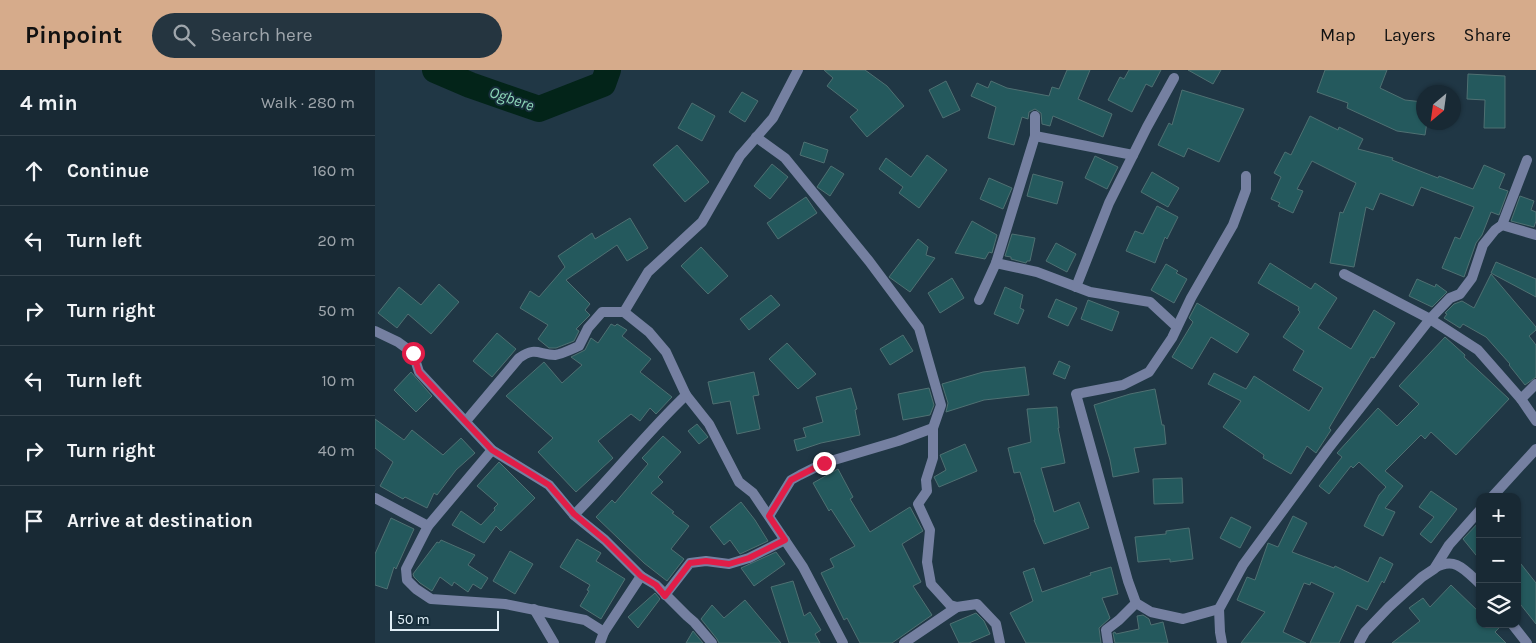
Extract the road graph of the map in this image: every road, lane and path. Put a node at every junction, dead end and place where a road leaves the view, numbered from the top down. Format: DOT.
graph roads {
  1 [pos="798,70"];
  2 [pos="1174,78"];
  3 [pos="1035,116"];
  4 [pos="1035,136"];
  5 [pos="756,137"];
  6 [pos="1133,154"];
  7 [pos="1527,160"];
  8 [pos="1246,176"];
  9 [pos="1502,225"];
  10 [pos="1536,235"];
  11 [pos="996,263"];
  12 [pos="1344,274"];
  13 [pos="1076,287"];
  14 [pos="979,300"];
  15 [pos="624,312"];
  16 [pos="1430,319"];
  17 [pos="1177,327"];
  18 [pos="375,331"];
  19 [pos="1536,384"];
  20 [pos="686,395"];
  21 [pos="1521,400"];
  22 [pos="466,421"];
  23 [pos="1536,421"];
  24 [pos="933,428"];
  25 [pos="1536,449"];
  26 [pos="492,450"];
  27 [pos="1496,493"];
  28 [pos="375,498"];
  29 [pos="574,514"];
  30 [pos="1476,515"];
  31 [pos="769,516"];
  32 [pos="428,526"];
  33 [pos="785,540"];
  34 [pos="1434,568"];
  35 [pos="641,576"];
  36 [pos="1479,583"];
  37 [pos="665,596"];
  38 [pos="1136,603"];
  39 [pos="957,607"];
  40 [pos="1219,609"];
  41 [pos="534,610"];
  42 [pos="1515,628"];
  43 [pos="604,632"];
  44 [pos="554,643"];
  45 [pos="600,643"];
  46 [pos="712,643"];
  47 [pos="843,643"];
  48 [pos="904,643"];
  49 [pos="1000,643"];
  50 [pos="1108,643"];
  51 [pos="1222,643"];
  52 [pos="1359,643"];
  53 [pos="1527,643"];
  1 -- 5 [label="street"];
  2 -- 6 [label="street"];
  3 -- 4 [label="street"];
  4 -- 6 [label="street"];
  4 -- 11 [label="street"];
  5 -- 15 [label="street"];
  5 -- 24 [label="street"];
  6 -- 13 [label="street"];
  7 -- 9 [label="street"];
  8 -- 17 [label="street"];
  9 -- 10 [label="street"];
  9 -- 16 [label="street"];
  11 -- 13 [label="street"];
  11 -- 14 [label="street"];
  12 -- 16 [label="street"];
  13 -- 17 [label="street"];
  15 -- 20 [label="street"];
  15 -- 22 [label="street"];
  16 -- 21 [label="street"];
  16 -- 40 [label="street"];
  17 -- 38 [label="street"];
  18 -- 22 [label="street"];
  19 -- 21 [label="street"];
  20 -- 29 [label="street"];
  20 -- 31 [label="street"];
  21 -- 23 [label="street"];
  22 -- 26 [label="street"];
  24 -- 31 [label="street"];
  24 -- 39 [label="street"];
  25 -- 27 [label="street"];
  26 -- 29 [label="street"];
  26 -- 32 [label="street"];
  28 -- 32 [label="street"];
  29 -- 35 [label="street"];
  30 -- 34 [label="street"];
  31 -- 33 [label="street"];
  32 -- 41 [label="street"];
  33 -- 37 [label="street"];
  33 -- 47 [label="street"];
  34 -- 36 [label="street"];
  34 -- 52 [label="street"];
  35 -- 37 [label="street"];
  35 -- 43 [label="street"];
  37 -- 46 [label="street"];
  38 -- 40 [label="street"];
  38 -- 50 [label="street"];
  39 -- 48 [label="street"];
  39 -- 49 [label="street"];
  40 -- 51 [label="street"];
  41 -- 43 [label="street"];
  41 -- 44 [label="street"];
  42 -- 53 [label="street"];
  43 -- 45 [label="street"];
}
